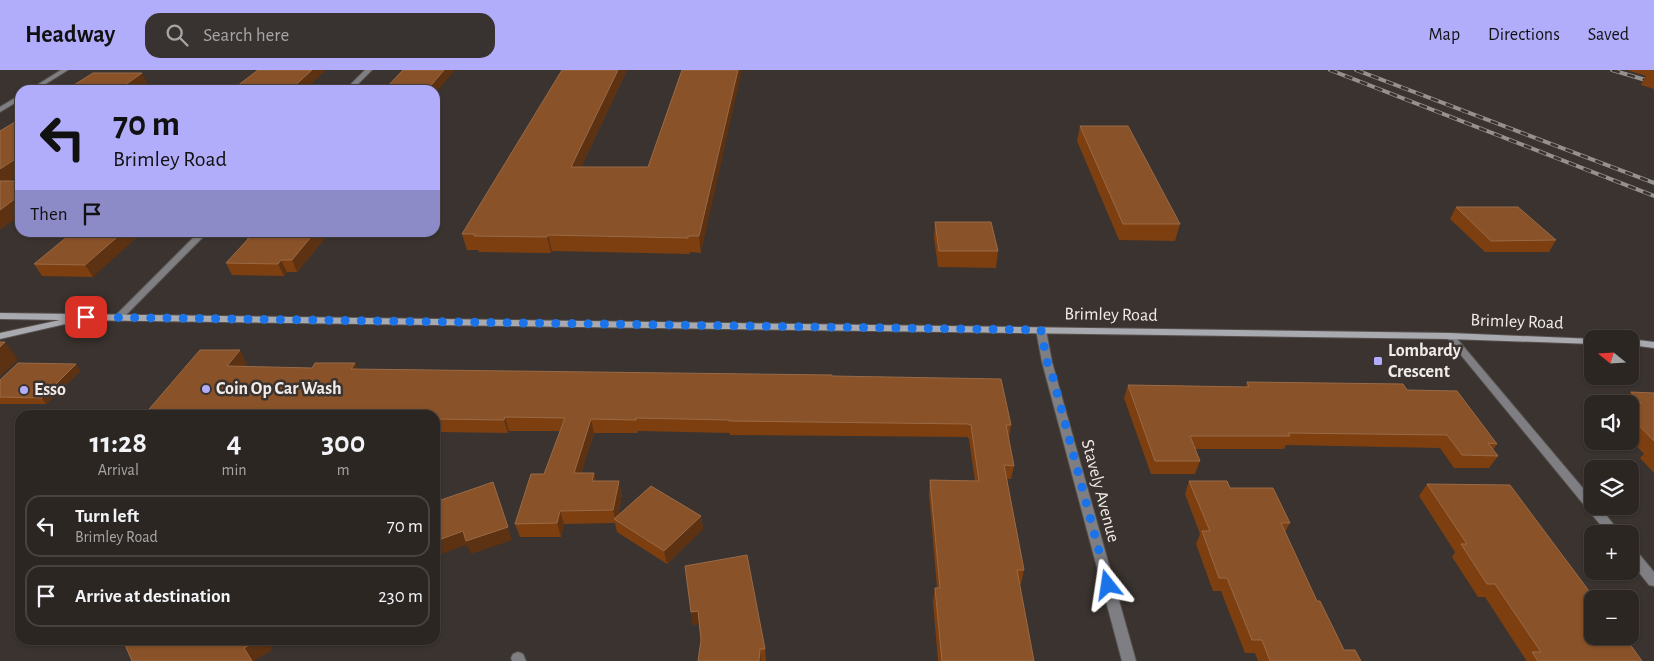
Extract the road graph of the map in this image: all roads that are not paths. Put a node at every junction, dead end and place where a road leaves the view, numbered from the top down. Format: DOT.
graph roads {
  1 [pos="65,70"];
  2 [pos="369,70"];
  3 [pos="40,85"];
  4 [pos="353,85"];
  5 [pos="15,100"];
  6 [pos="0,110"];
  7 [pos="199,237"];
  8 [pos="0,316"];
  9 [pos="86,317"];
  10 [pos="119,317"];
  11 [pos="1041,330"];
  12 [pos="0,336"];
  13 [pos="1450,336"];
  14 [pos="1654,338"];
  15 [pos="1639,340"];
  16 [pos="1584,341"];
  17 [pos="1639,343"];
  18 [pos="1654,345"];
  19 [pos="1608,525"];
  20 [pos="1639,563"];
  21 [pos="1654,581"];
  22 [pos="1129,661"];
  1 -- 3 [label="street"];
  2 -- 4 [label="street"];
  5 -- 6 [label="street"];
  7 -- 10 [label="street"];
  8 -- 9 [label="main road, Brimley Road"];
  9 -- 10 [label="main road, Brimley Road"];
  9 -- 12 [label="main road"];
  10 -- 11 [label="main road, Brimley Road"];
  11 -- 13 [label="main road, Brimley Road"];
  11 -- 22 [label="street, Stavely Avenue"];
  13 -- 16 [label="main road, Brimley Road"];
  13 -- 19 [label="street"];
  14 -- 15 [label="main road"];
  17 -- 18 [label="main road"];
  20 -- 21 [label="street"];
}
